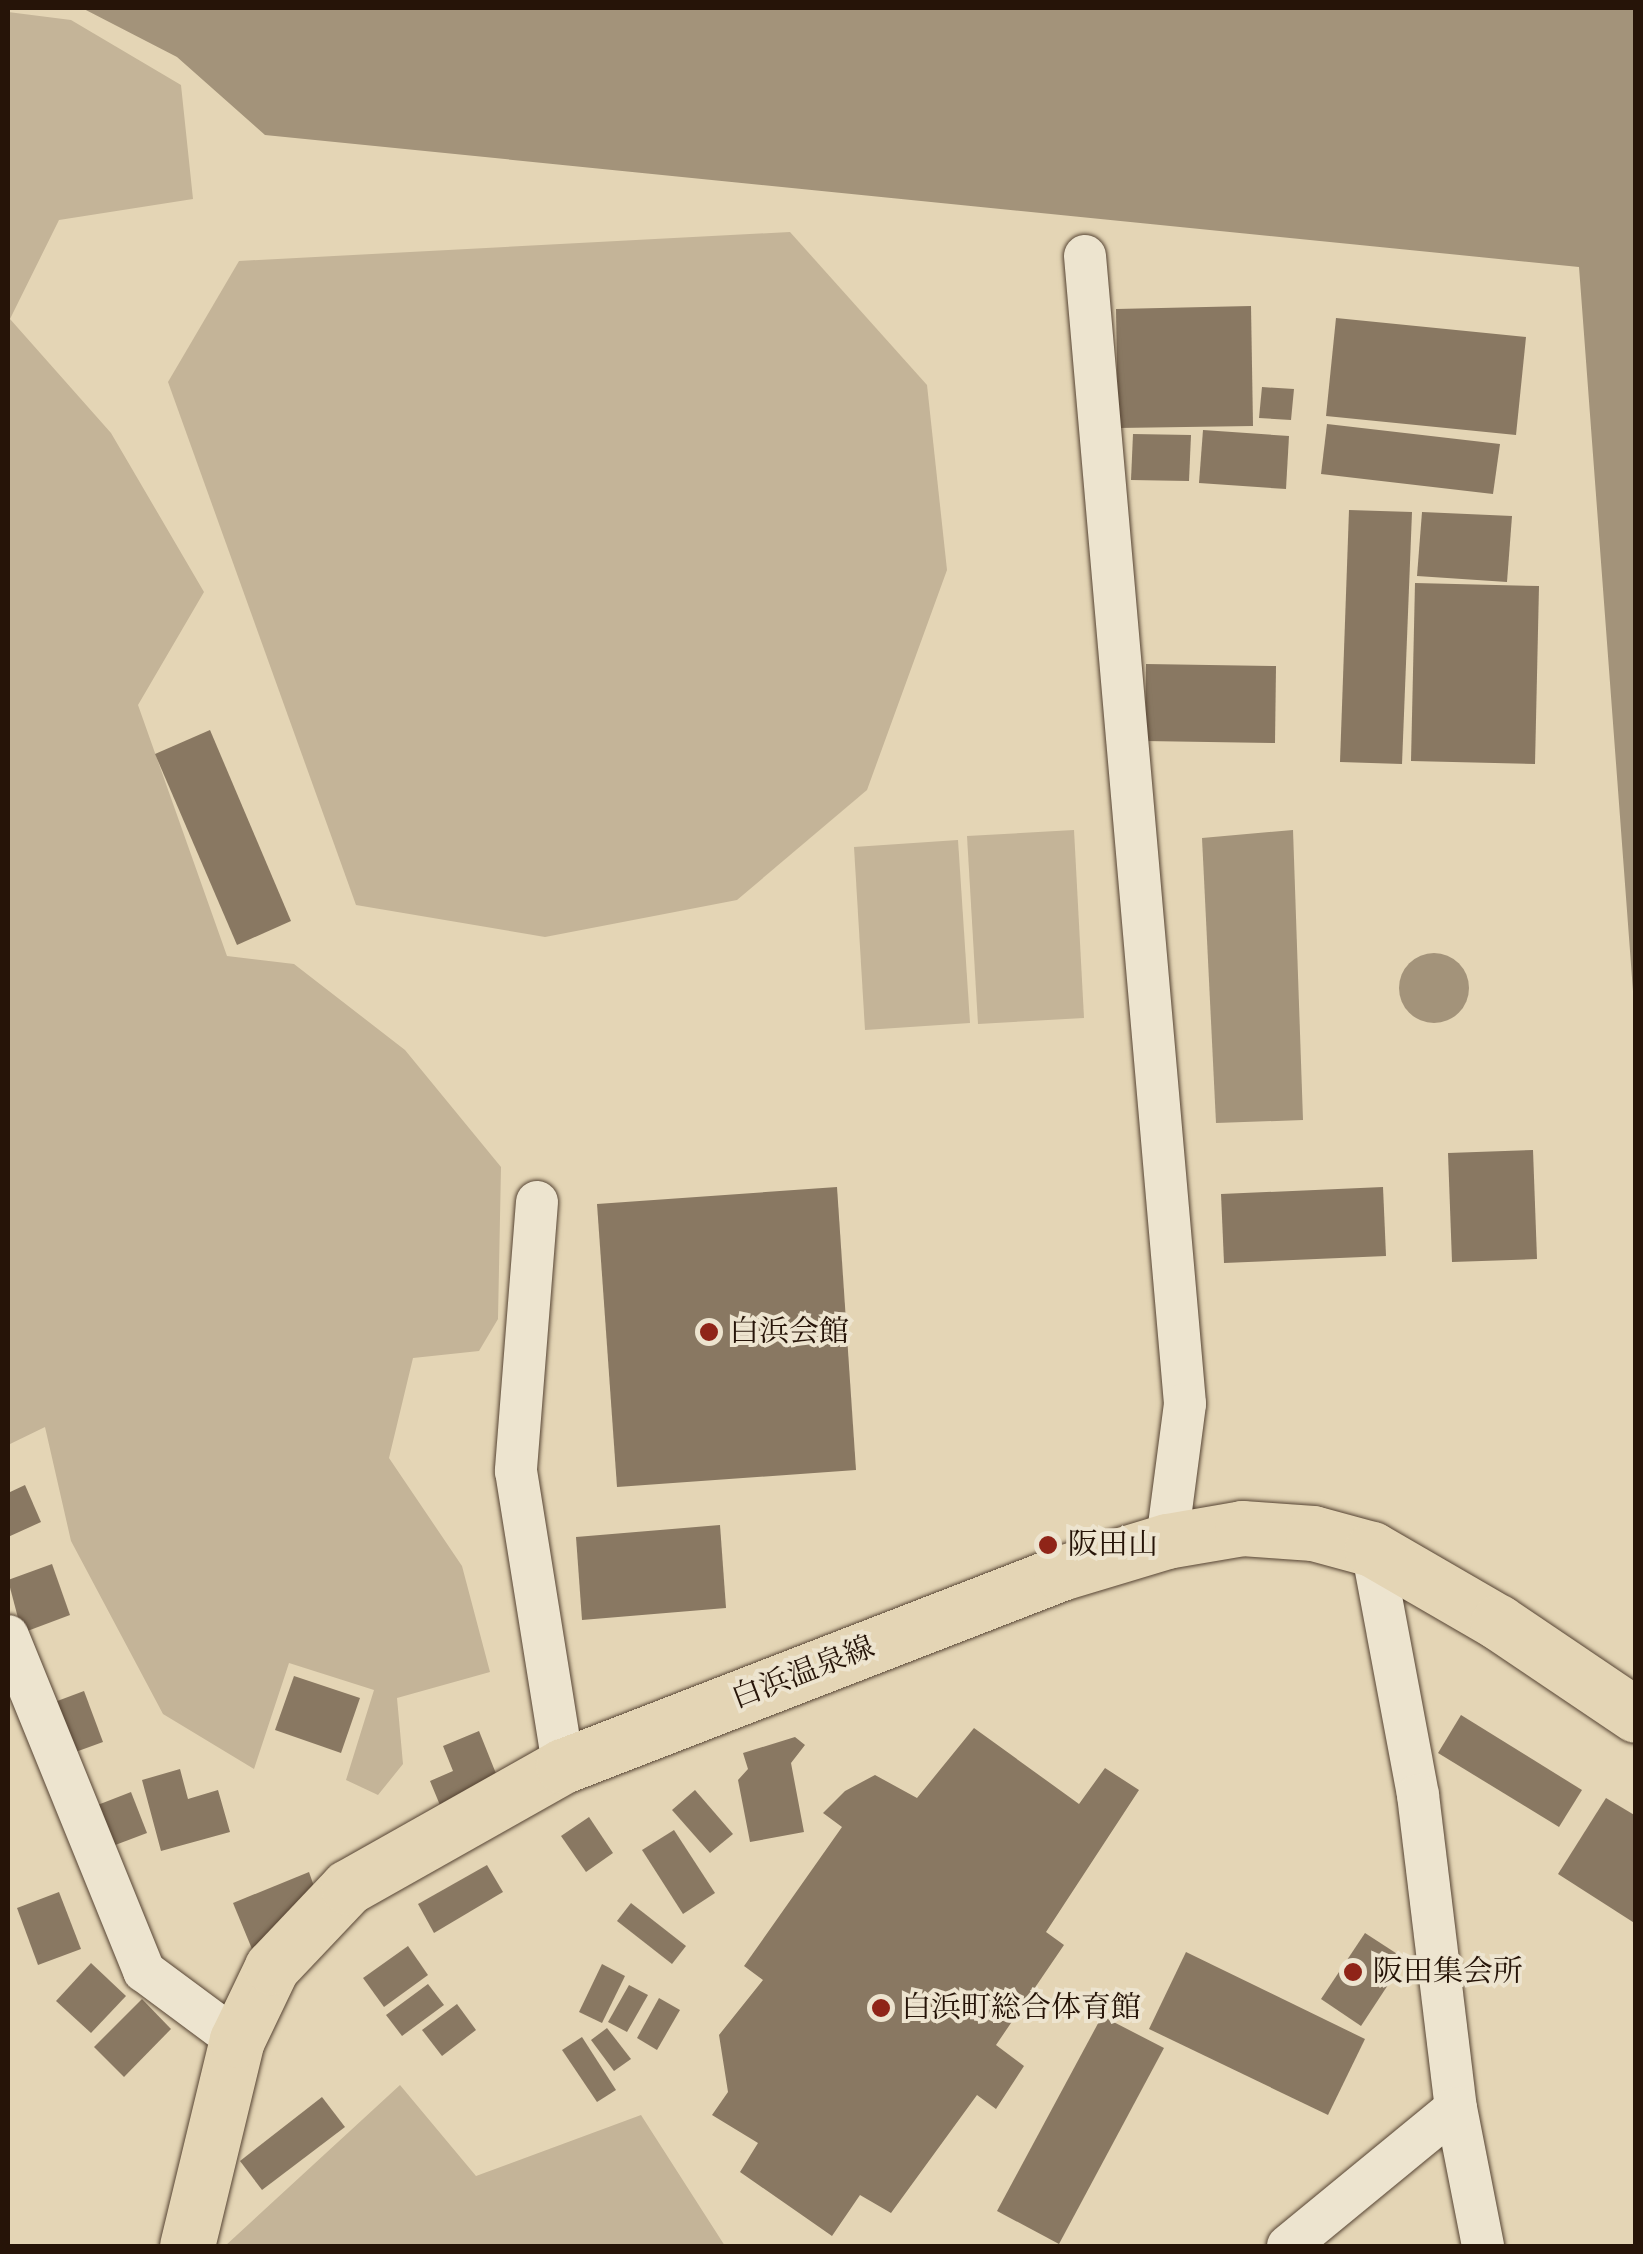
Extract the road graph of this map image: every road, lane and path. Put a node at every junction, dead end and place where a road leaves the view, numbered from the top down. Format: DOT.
graph roads {
  1 [pos="1085,256"];
  2 [pos="536,1202"];
  3 [pos="1167,1541"];
  4 [pos="1372,1549"];
  5 [pos="8,1636"];
  6 [pos="1636,1715"];
  7 [pos="563,1766"];
  8 [pos="237,2040"];
  9 [pos="1456,2108"];
  10 [pos="187,2246"];
  11 [pos="1288,2246"];
  12 [pos="1483,2246"];
  1 -- 3 [label="street"];
  2 -- 7 [label="street"];
  3 -- 4 [label="main road, 白浜温泉線"];
  3 -- 7 [label="main road, 白浜温泉線"];
  4 -- 6 [label="main road, 白浜温泉線"];
  4 -- 9 [label="street"];
  5 -- 8 [label="street"];
  7 -- 8 [label="main road, 白浜温泉線"];
  8 -- 10 [label="main road, 白浜温泉線"];
  9 -- 11 [label="street"];
  9 -- 12 [label="street"];
}
